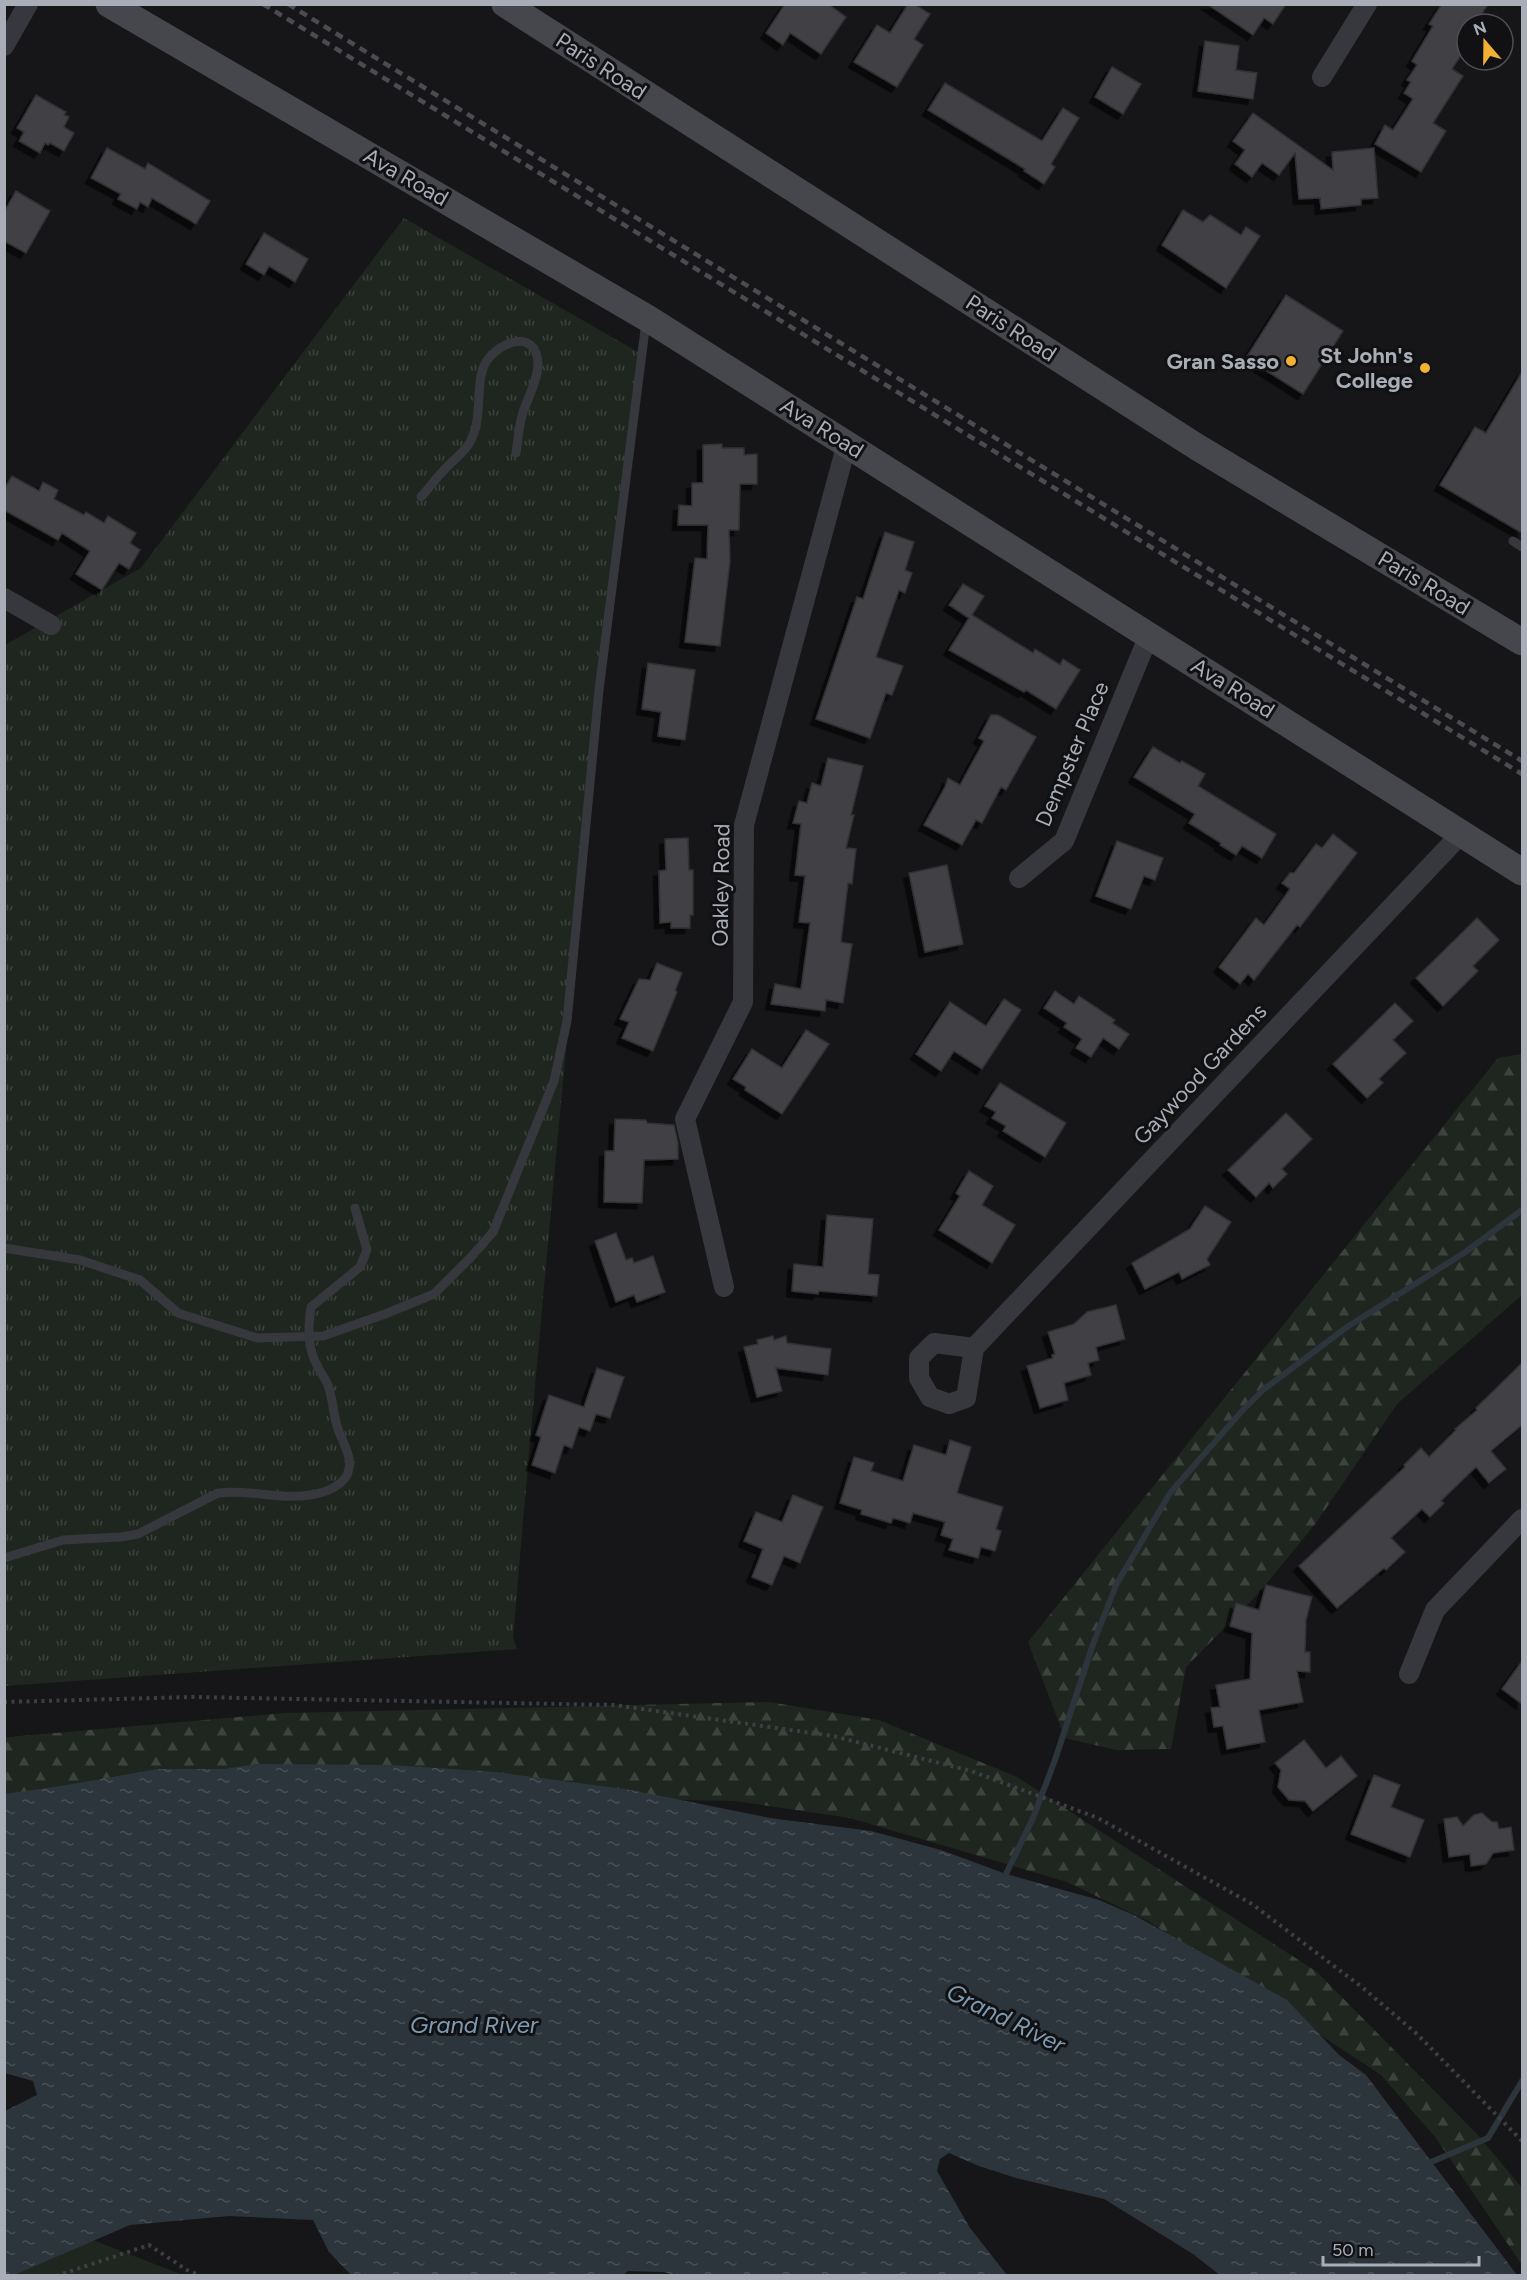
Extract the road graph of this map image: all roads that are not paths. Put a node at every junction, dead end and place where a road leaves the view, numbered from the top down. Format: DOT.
graph roads {
  1 [pos="28,4"];
  2 [pos="109,4"];
  3 [pos="505,4"];
  4 [pos="1368,4"];
  5 [pos="4,46"];
  6 [pos="1322,77"];
  7 [pos="647,318"];
  8 [pos="847,443"];
  9 [pos="516,453"];
  10 [pos="421,497"];
  11 [pos="1514,541"];
  12 [pos="1522,547"];
  13 [pos="4,598"];
  14 [pos="51,625"];
  15 [pos="1149,635"];
  16 [pos="1522,642"];
  17 [pos="1461,834"];
  18 [pos="1522,872"];
  19 [pos="1020,878"];
  20 [pos="356,1208"];
  21 [pos="4,1248"];
  22 [pos="724,1287"];
  23 [pos="309,1336"];
  24 [pos="974,1348"];
  25 [pos="1522,1520"];
  26 [pos="4,1558"];
  27 [pos="1409,1674"];
  1 -- 5 [label="street"];
  2 -- 7 [label="street, Ava Road"];
  3 -- 16 [label="street, Paris Road"];
  4 -- 6 [label="street"];
  7 -- 8 [label="street, Ava Road"];
  7 -- 23 [label="lane"];
  8 -- 15 [label="street, Ava Road"];
  8 -- 22 [label="street, Oakley Road"];
  9 -- 10 [label="lane"];
  11 -- 12 [label="lane"];
  13 -- 14 [label="street"];
  15 -- 17 [label="street, Ava Road"];
  15 -- 19 [label="street, Dempster Place"];
  17 -- 18 [label="street, Ava Road"];
  17 -- 24 [label="street, Gaywood Gardens"];
  20 -- 23 [label="lane"];
  21 -- 23 [label="lane"];
  23 -- 26 [label="lane"];
  25 -- 27 [label="street"];
}
